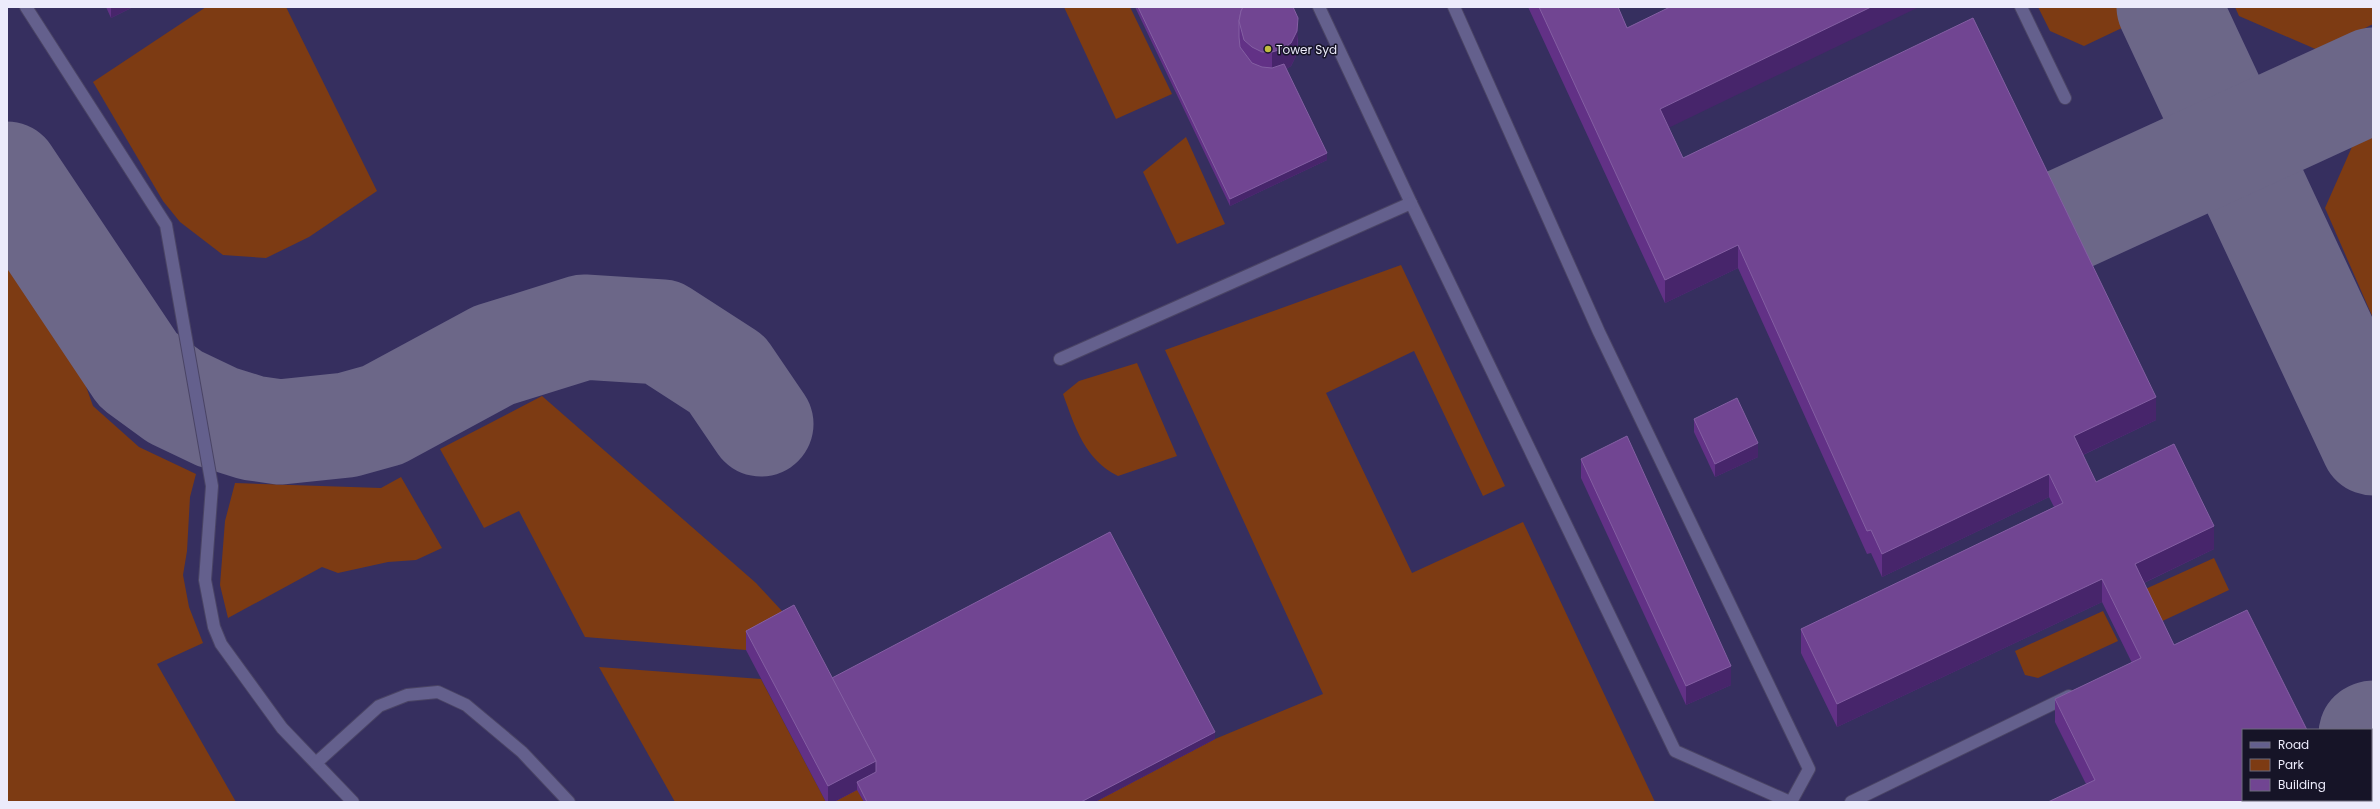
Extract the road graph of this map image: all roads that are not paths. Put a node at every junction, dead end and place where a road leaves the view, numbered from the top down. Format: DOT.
graph roads {
  1 [pos="26,7"];
  2 [pos="1319,7"];
  3 [pos="1454,7"];
  4 [pos="2021,7"];
  5 [pos="2065,98"];
  6 [pos="1410,203"];
  7 [pos="1060,359"];
  8 [pos="2079,691"];
  9 [pos="316,763"];
  10 [pos="354,802"];
  11 [pos="569,802"];
  12 [pos="1790,802"];
  13 [pos="1851,802"];
  1 -- 9 [label="lane"];
  2 -- 6 [label="lane"];
  3 -- 12 [label="lane"];
  4 -- 5 [label="lane"];
  6 -- 7 [label="lane"];
  6 -- 12 [label="lane"];
  8 -- 13 [label="lane"];
  9 -- 10 [label="lane"];
  9 -- 11 [label="lane"];
}
